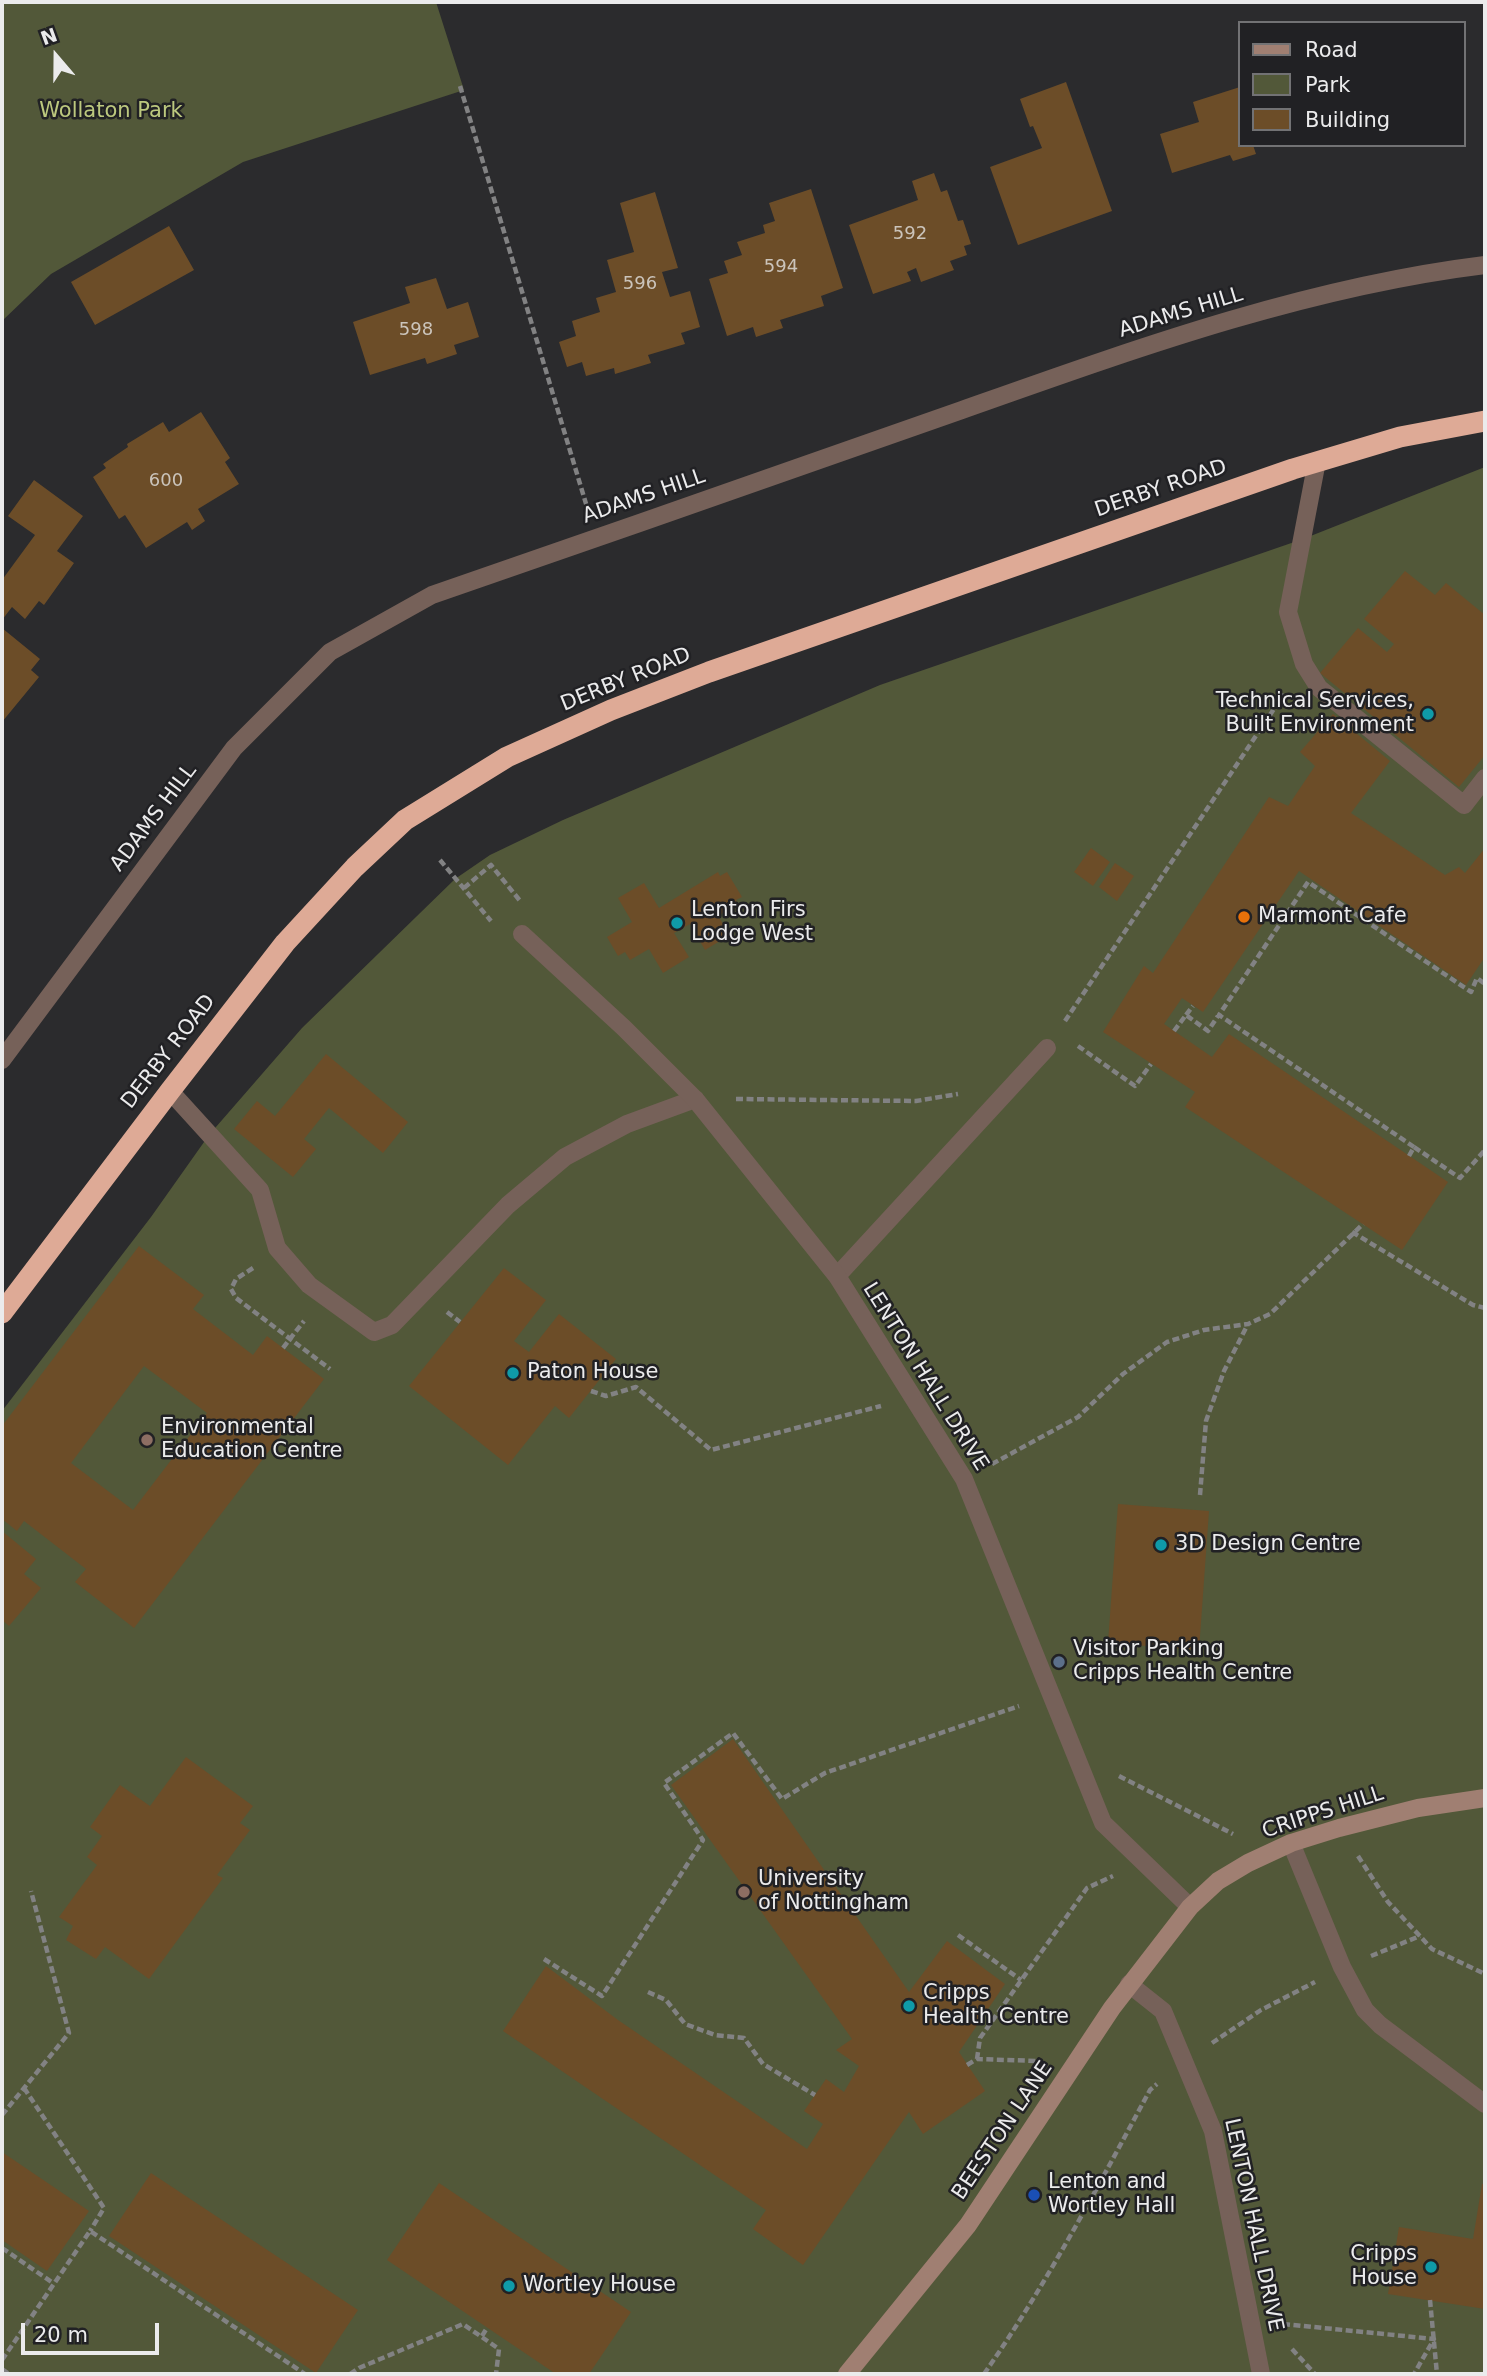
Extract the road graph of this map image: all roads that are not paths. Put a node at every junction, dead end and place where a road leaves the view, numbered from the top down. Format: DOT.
graph roads {
  1 [pos="1485,265"];
  2 [pos="1485,421"];
  3 [pos="1317,461"];
  4 [pos="1485,778"];
  5 [pos="522,934"];
  6 [pos="1047,1048"];
  7 [pos="2,1060"];
  8 [pos="170,1091"];
  9 [pos="695,1099"];
  10 [pos="837,1276"];
  11 [pos="2,1313"];
  12 [pos="1485,1798"];
  13 [pos="1291,1843"];
  14 [pos="1190,1906"];
  15 [pos="1129,1984"];
  16 [pos="1485,2104"];
  17 [pos="847,2374"];
  18 [pos="1261,2374"];
  1 -- 7 [label="street, ADAMS HILL"];
  2 -- 3 [label="highway, DERBY ROAD"];
  3 -- 4 [label="street"];
  3 -- 8 [label="highway, DERBY ROAD"];
  5 -- 9 [label="street, LENTON HALL DRIVE"];
  6 -- 10 [label="street"];
  8 -- 9 [label="street"];
  8 -- 11 [label="highway, DERBY ROAD"];
  9 -- 10 [label="street, LENTON HALL DRIVE"];
  10 -- 14 [label="street, LENTON HALL DRIVE"];
  12 -- 13 [label="street, CRIPPS HILL"];
  13 -- 14 [label="street, CRIPPS HILL"];
  13 -- 16 [label="street"];
  14 -- 15 [label="street, BEESTON LANE"];
  15 -- 17 [label="street, BEESTON LANE"];
  15 -- 18 [label="street, LENTON HALL DRIVE"];
}
